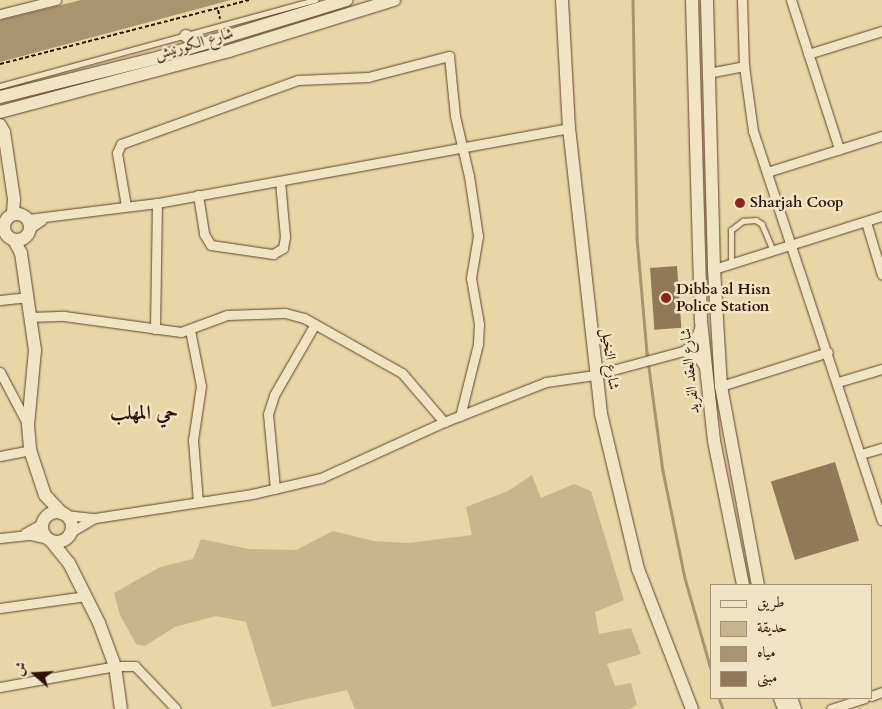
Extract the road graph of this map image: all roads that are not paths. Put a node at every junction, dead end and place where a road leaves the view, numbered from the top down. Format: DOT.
graph roads {
  1 [pos="56,0"];
  2 [pos="315,0"];
  3 [pos="346,0"];
  4 [pos="394,0"];
  5 [pos="562,0"];
  6 [pos="692,0"];
  7 [pos="707,0"];
  8 [pos="742,0"];
  9 [pos="791,0"];
  10 [pos="0,14"];
  11 [pos="882,32"];
  12 [pos="186,36"];
  13 [pos="202,44"];
  14 [pos="808,54"];
  15 [pos="78,66"];
  16 [pos="744,66"];
  17 [pos="708,72"];
  18 [pos="64,81"];
  19 [pos="0,86"];
  20 [pos="0,96"];
  21 [pos="14,109"];
  22 [pos="0,112"];
  23 [pos="569,128"];
  24 [pos="2,129"];
  25 [pos="882,136"];
  26 [pos="463,147"];
  27 [pos="840,149"];
  28 [pos="766,172"];
  29 [pos="280,181"];
  30 [pos="198,195"];
  31 [pos="157,203"];
  32 [pos="126,206"];
  33 [pos="882,216"];
  34 [pos="866,222"];
  35 [pos="14,226"];
  36 [pos="791,244"];
  37 [pos="774,250"];
  38 [pos="731,264"];
  39 [pos="714,269"];
  40 [pos="882,275"];
  41 [pos="27,297"];
  42 [pos="0,300"];
  43 [pos="30,317"];
  44 [pos="701,321"];
  45 [pos="315,324"];
  46 [pos="155,329"];
  47 [pos="190,330"];
  48 [pos="683,351"];
  49 [pos="828,352"];
  50 [pos="882,369"];
  51 [pos="0,372"];
  52 [pos="707,373"];
  53 [pos="594,374"];
  54 [pos="838,382"];
  55 [pos="721,386"];
  56 [pos="460,416"];
  57 [pos="444,422"];
  58 [pos="28,424"];
  59 [pos="882,448"];
  60 [pos="30,450"];
  61 [pos="861,454"];
  62 [pos="0,456"];
  63 [pos="275,489"];
  64 [pos="45,495"];
  65 [pos="198,502"];
  66 [pos="63,514"];
  67 [pos="95,518"];
  68 [pos="882,520"];
  69 [pos="44,521"];
  70 [pos="23,534"];
  71 [pos="70,534"];
  72 [pos="0,538"];
  73 [pos="49,540"];
  74 [pos="69,563"];
  75 [pos="743,584"];
  76 [pos="758,584"];
  77 [pos="86,596"];
  78 [pos="0,608"];
  79 [pos="115,666"];
  80 [pos="0,687"];
  81 [pos="861,699"];
  82 [pos="121,709"];
  83 [pos="176,709"];
  84 [pos="692,709"];
  85 [pos="831,709"];
  1 -- 10 [label="street"];
  2 -- 12 [label="lane"];
  3 -- 13 [label="main road, شارع الكورنيش"];
  4 -- 21 [label="main road, شارع الكورنيش"];
  5 -- 23 [label="main road, شارع النخيل"];
  6 -- 44 [label="main road, شارع العقد الفريد"];
  7 -- 17 [label="main road, شارع العقد الفريد"];
  8 -- 16 [label="street"];
  9 -- 14 [label="street"];
  11 -- 14 [label="street"];
  12 -- 13 [label="main road"];
  12 -- 15 [label="lane"];
  13 -- 18 [label="main road, شارع الكورنيش"];
  14 -- 27 [label="street"];
  15 -- 18 [label="main road"];
  15 -- 19 [label="lane"];
  16 -- 17 [label="street"];
  16 -- 28 [label="street"];
  17 -- 39 [label="main road, شارع العقد الفريد"];
  18 -- 20 [label="main road, شارع الكورنيش"];
  21 -- 22 [label="main road, شارع الكورنيش"];
  21 -- 24 [label="main road"];
  23 -- 26 [label="street"];
  23 -- 53 [label="main road, شارع النخيل"];
  24 -- 35 [label="main road"];
  25 -- 27 [label="street"];
  26 -- 29 [label="street"];
  26 -- 32 [label="street"];
  26 -- 56 [label="street"];
  27 -- 28 [label="street"];
  28 -- 36 [label="street"];
  29 -- 30 [label="street"];
  29 -- 30 [label="street"];
  30 -- 31 [label="street"];
  31 -- 32 [label="street"];
  31 -- 46 [label="street"];
  32 -- 35 [label="street"];
  33 -- 34 [label="street"];
  34 -- 36 [label="street"];
  34 -- 40 [label="street"];
  35 -- 41 [label="main road"];
  36 -- 37 [label="street"];
  36 -- 49 [label="street"];
  37 -- 38 [label="street"];
  37 -- 38 [label="lane"];
  38 -- 39 [label="street"];
  39 -- 55 [label="main road, شارع العقد الفريد"];
  41 -- 42 [label="street"];
  41 -- 43 [label="main road"];
  43 -- 46 [label="street"];
  43 -- 58 [label="main road"];
  44 -- 48 [label="street"];
  44 -- 52 [label="main road, شارع العقد الفريد"];
  45 -- 47 [label="street"];
  45 -- 57 [label="street"];
  45 -- 63 [label="street"];
  46 -- 47 [label="street"];
  47 -- 65 [label="street"];
  48 -- 52 [label="street"];
  48 -- 53 [label="street"];
  49 -- 54 [label="street"];
  49 -- 55 [label="street"];
  50 -- 54 [label="street"];
  51 -- 58 [label="street"];
  52 -- 75 [label="main road, شارع العقد الفريد"];
  53 -- 56 [label="street"];
  53 -- 84 [label="main road, شارع النخيل"];
  54 -- 61 [label="street"];
  55 -- 76 [label="main road, شارع العقد الفريد"];
  56 -- 57 [label="street"];
  57 -- 63 [label="street"];
  58 -- 60 [label="main road"];
  59 -- 61 [label="street"];
  60 -- 62 [label="street"];
  60 -- 64 [label="main road"];
  61 -- 68 [label="street"];
  63 -- 65 [label="street"];
  64 -- 66 [label="main road"];
  64 -- 69 [label="main road"];
  65 -- 67 [label="street"];
  66 -- 67 [label="street"];
  66 -- 69 [label="main road"];
  66 -- 71 [label="main road"];
  67 -- 71 [label="street"];
  69 -- 70 [label="street"];
  69 -- 73 [label="main road"];
  70 -- 72 [label="street"];
  70 -- 73 [label="street"];
  71 -- 73 [label="main road"];
  71 -- 74 [label="main road"];
  73 -- 74 [label="main road"];
  74 -- 77 [label="main road"];
  77 -- 78 [label="street"];
  77 -- 79 [label="main road"];
  79 -- 80 [label="street"];
  79 -- 82 [label="main road"];
  79 -- 83 [label="street"];
  81 -- 85 [label="street"];
}
